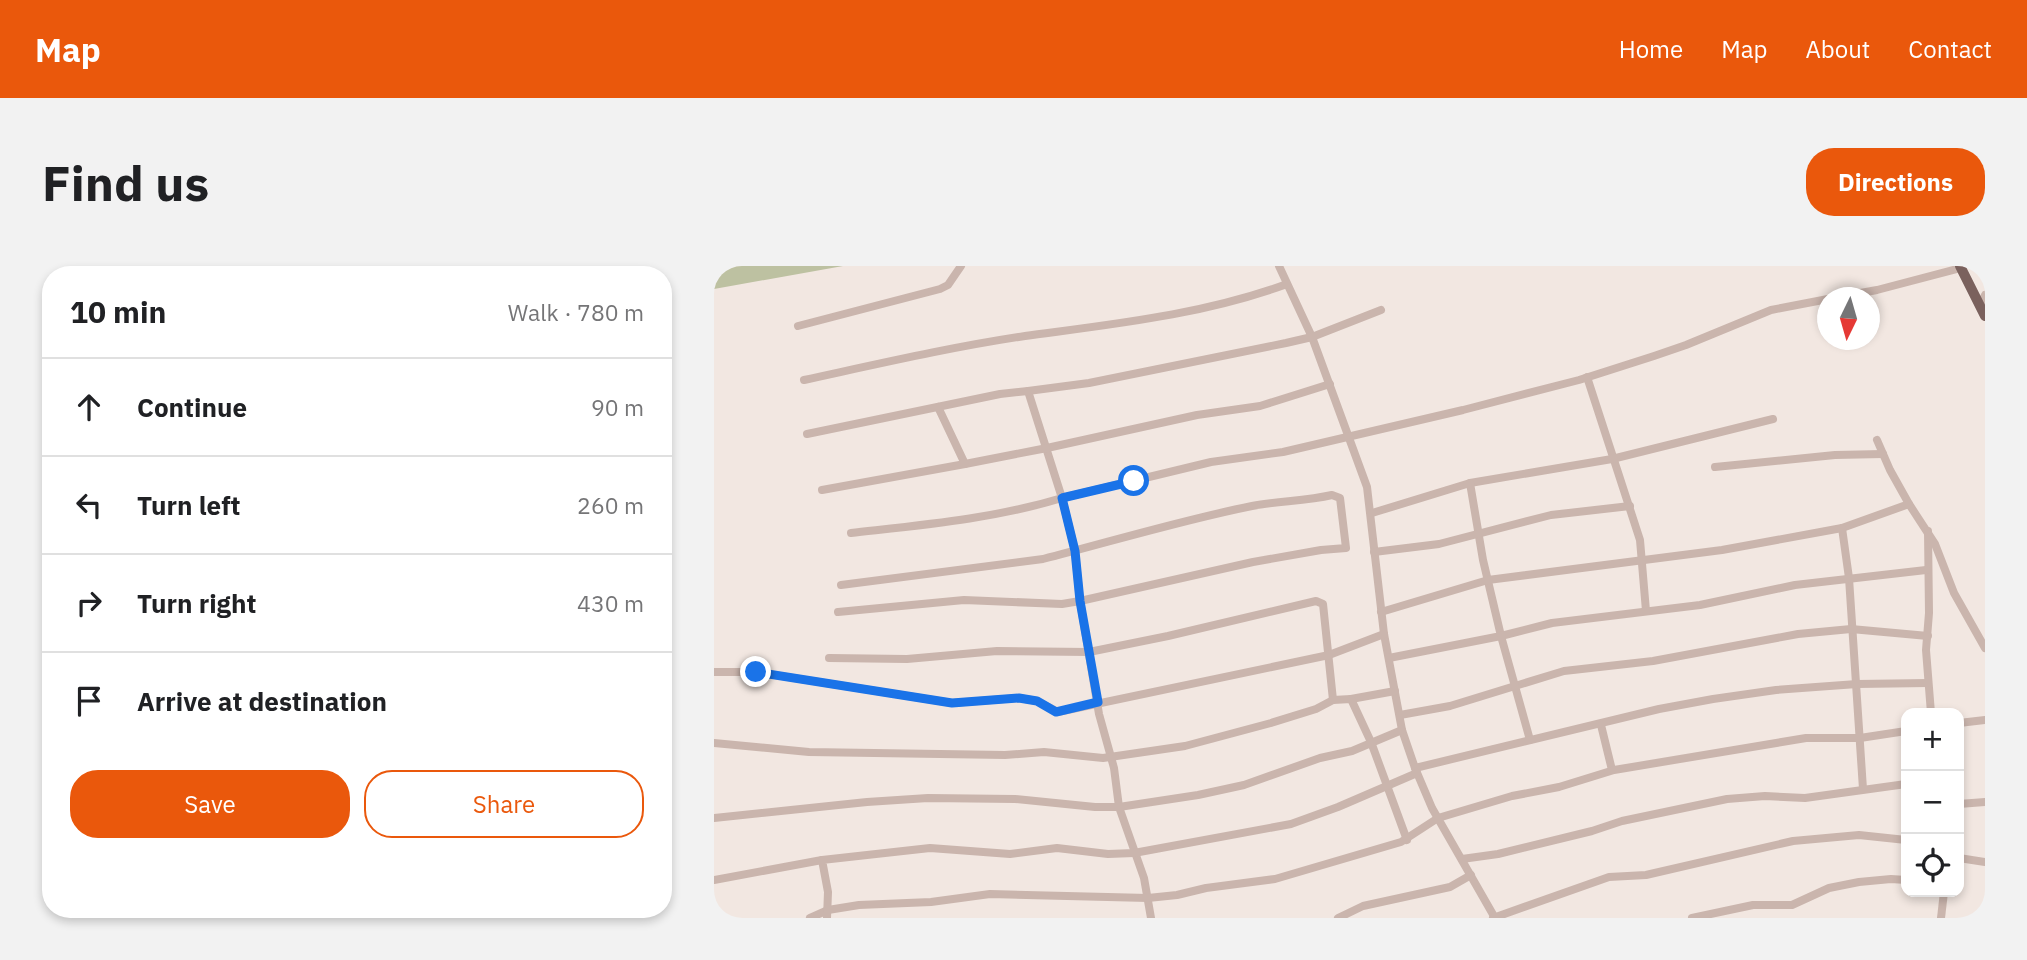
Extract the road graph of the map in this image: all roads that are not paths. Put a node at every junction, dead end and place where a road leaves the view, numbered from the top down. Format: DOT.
graph roads {
  1 [pos="961,266"];
  2 [pos="1279,266"];
  3 [pos="1961,267"];
  4 [pos="1287,284"];
  5 [pos="1880,289"];
  6 [pos="1982,300"];
  7 [pos="1817,301"];
  8 [pos="1381,310"];
  9 [pos="1985,316"];
  10 [pos="798,326"];
  11 [pos="1312,337"];
  12 [pos="1587,377"];
  13 [pos="804,380"];
  14 [pos="1330,384"];
  15 [pos="1028,391"];
  16 [pos="938,407"];
  17 [pos="1773,419"];
  18 [pos="807,434"];
  19 [pos="1348,436"];
  20 [pos="1877,440"];
  21 [pos="1047,448"];
  22 [pos="1883,454"];
  23 [pos="1612,459"];
  24 [pos="965,464"];
  25 [pos="1715,467"];
  26 [pos="1470,483"];
  27 [pos="822,490"];
  28 [pos="1062,498"];
  29 [pos="1909,504"];
  30 [pos="1630,506"];
  31 [pos="1371,513"];
  32 [pos="1842,528"];
  33 [pos="1928,531"];
  34 [pos="851,533"];
  35 [pos="1478,533"];
  36 [pos="1075,551"];
  37 [pos="1374,552"];
  38 [pos="1642,560"];
  39 [pos="1926,570"];
  40 [pos="1849,578"];
  41 [pos="1488,580"];
  42 [pos="841,585"];
  43 [pos="1080,601"];
  44 [pos="1646,611"];
  45 [pos="838,612"];
  46 [pos="1381,612"];
  47 [pos="1851,629"];
  48 [pos="1384,634"];
  49 [pos="1501,636"];
  50 [pos="1928,636"];
  51 [pos="1985,648"];
  52 [pos="1089,652"];
  53 [pos="1329,655"];
  54 [pos="830,658"];
  55 [pos="1389,658"];
  56 [pos="714,673"];
  57 [pos="1928,683"];
  58 [pos="1857,684"];
  59 [pos="1516,687"];
  60 [pos="1395,691"];
  61 [pos="1333,699"];
  62 [pos="1351,699"];
  63 [pos="1098,702"];
  64 [pos="1930,708"];
  65 [pos="1400,715"];
  66 [pos="1985,720"];
  67 [pos="1964,722"];
  68 [pos="1601,725"];
  69 [pos="1402,730"];
  70 [pos="1901,732"];
  71 [pos="1860,738"];
  72 [pos="1530,740"];
  73 [pos="1371,742"];
  74 [pos="714,743"];
  75 [pos="1111,756"];
  76 [pos="1612,770"];
  77 [pos="1416,771"];
  78 [pos="1901,784"];
  79 [pos="1386,785"];
  80 [pos="1863,789"];
  81 [pos="1985,802"];
  82 [pos="1964,804"];
  83 [pos="1119,807"];
  84 [pos="714,818"];
  85 [pos="1438,818"];
  86 [pos="1407,839"];
  87 [pos="1901,839"];
  88 [pos="1135,853"];
  89 [pos="1462,859"];
  90 [pos="1964,859"];
  91 [pos="822,860"];
  92 [pos="1985,862"];
  93 [pos="1471,875"];
  94 [pos="714,880"];
  95 [pos="1901,880"];
  96 [pos="1943,897"];
  97 [pos="1148,898"];
  98 [pos="828,914"];
  99 [pos="810,918"];
  100 [pos="1151,918"];
  101 [pos="1338,918"];
  102 [pos="1495,918"];
  103 [pos="1692,918"];
  104 [pos="1941,918"];
  1 -- 10 [label="street"];
  2 -- 4 [label="street"];
  3 -- 5 [label="street"];
  3 -- 6 [label="main road"];
  4 -- 11 [label="street"];
  4 -- 13 [label="street"];
  6 -- 9 [label="main road"];
  7 -- 12 [label="street"];
  8 -- 11 [label="street"];
  11 -- 14 [label="street"];
  11 -- 15 [label="street"];
  12 -- 19 [label="street"];
  12 -- 23 [label="street"];
  14 -- 19 [label="street"];
  14 -- 21 [label="street"];
  15 -- 16 [label="street"];
  15 -- 21 [label="street"];
  16 -- 18 [label="street"];
  16 -- 24 [label="street"];
  17 -- 23 [label="street"];
  19 -- 28 [label="street"];
  19 -- 31 [label="street"];
  20 -- 22 [label="street"];
  21 -- 24 [label="street"];
  21 -- 28 [label="street"];
  22 -- 25 [label="street"];
  22 -- 29 [label="street"];
  23 -- 26 [label="street"];
  23 -- 30 [label="street"];
  24 -- 27 [label="street"];
  26 -- 31 [label="street"];
  26 -- 35 [label="street"];
  28 -- 34 [label="street"];
  28 -- 36 [label="street"];
  29 -- 32 [label="street"];
  29 -- 33 [label="street"];
  30 -- 35 [label="street"];
  30 -- 38 [label="street"];
  31 -- 37 [label="street"];
  32 -- 38 [label="street"];
  32 -- 40 [label="street"];
  33 -- 39 [label="street"];
  33 -- 51 [label="street"];
  35 -- 37 [label="street"];
  35 -- 41 [label="street"];
  36 -- 42 [label="street"];
  36 -- 43 [label="street"];
  36 -- 43 [label="street"];
  37 -- 46 [label="street"];
  38 -- 41 [label="street"];
  38 -- 44 [label="street"];
  39 -- 40 [label="street"];
  39 -- 50 [label="street"];
  40 -- 44 [label="street"];
  40 -- 47 [label="street"];
  41 -- 46 [label="street"];
  41 -- 49 [label="street"];
  43 -- 45 [label="street"];
  43 -- 52 [label="street"];
  44 -- 49 [label="street"];
  46 -- 48 [label="street"];
  47 -- 50 [label="street"];
  47 -- 58 [label="street"];
  47 -- 59 [label="street"];
  48 -- 53 [label="street"];
  48 -- 55 [label="street"];
  49 -- 55 [label="street"];
  49 -- 59 [label="street"];
  50 -- 57 [label="street"];
  52 -- 53 [label="street"];
  52 -- 54 [label="street"];
  52 -- 63 [label="street"];
  53 -- 61 [label="street"];
  53 -- 63 [label="street"];
  55 -- 60 [label="street"];
  56 -- 63 [label="street"];
  57 -- 58 [label="street"];
  57 -- 64 [label="street"];
  58 -- 68 [label="street"];
  58 -- 71 [label="street"];
  59 -- 65 [label="street"];
  59 -- 72 [label="street"];
  60 -- 62 [label="street"];
  60 -- 65 [label="street"];
  61 -- 62 [label="street"];
  61 -- 75 [label="street"];
  62 -- 73 [label="street"];
  63 -- 75 [label="street"];
  65 -- 69 [label="street"];
  66 -- 67 [label="street"];
  68 -- 72 [label="street"];
  68 -- 76 [label="street"];
  69 -- 73 [label="street"];
  69 -- 77 [label="street"];
  70 -- 71 [label="street"];
  71 -- 76 [label="street"];
  71 -- 80 [label="street"];
  72 -- 77 [label="street"];
  73 -- 79 [label="street"];
  73 -- 83 [label="street"];
  74 -- 75 [label="street"];
  75 -- 83 [label="street"];
  76 -- 85 [label="street"];
  77 -- 79 [label="street"];
  77 -- 85 [label="street"];
  78 -- 80 [label="street"];
  79 -- 86 [label="street"];
  79 -- 88 [label="street"];
  80 -- 89 [label="street"];
  81 -- 82 [label="street"];
  83 -- 84 [label="street"];
  83 -- 88 [label="street"];
  85 -- 86 [label="street"];
  85 -- 89 [label="street"];
  86 -- 97 [label="street"];
  87 -- 102 [label="street"];
  88 -- 91 [label="street"];
  88 -- 97 [label="street"];
  89 -- 93 [label="street"];
  90 -- 92 [label="street"];
  91 -- 94 [label="street"];
  91 -- 98 [label="street"];
  93 -- 101 [label="street"];
  93 -- 102 [label="street"];
  95 -- 103 [label="street"];
  96 -- 104 [label="street"];
  97 -- 98 [label="street"];
  97 -- 100 [label="street"];
  98 -- 99 [label="street"];
}
